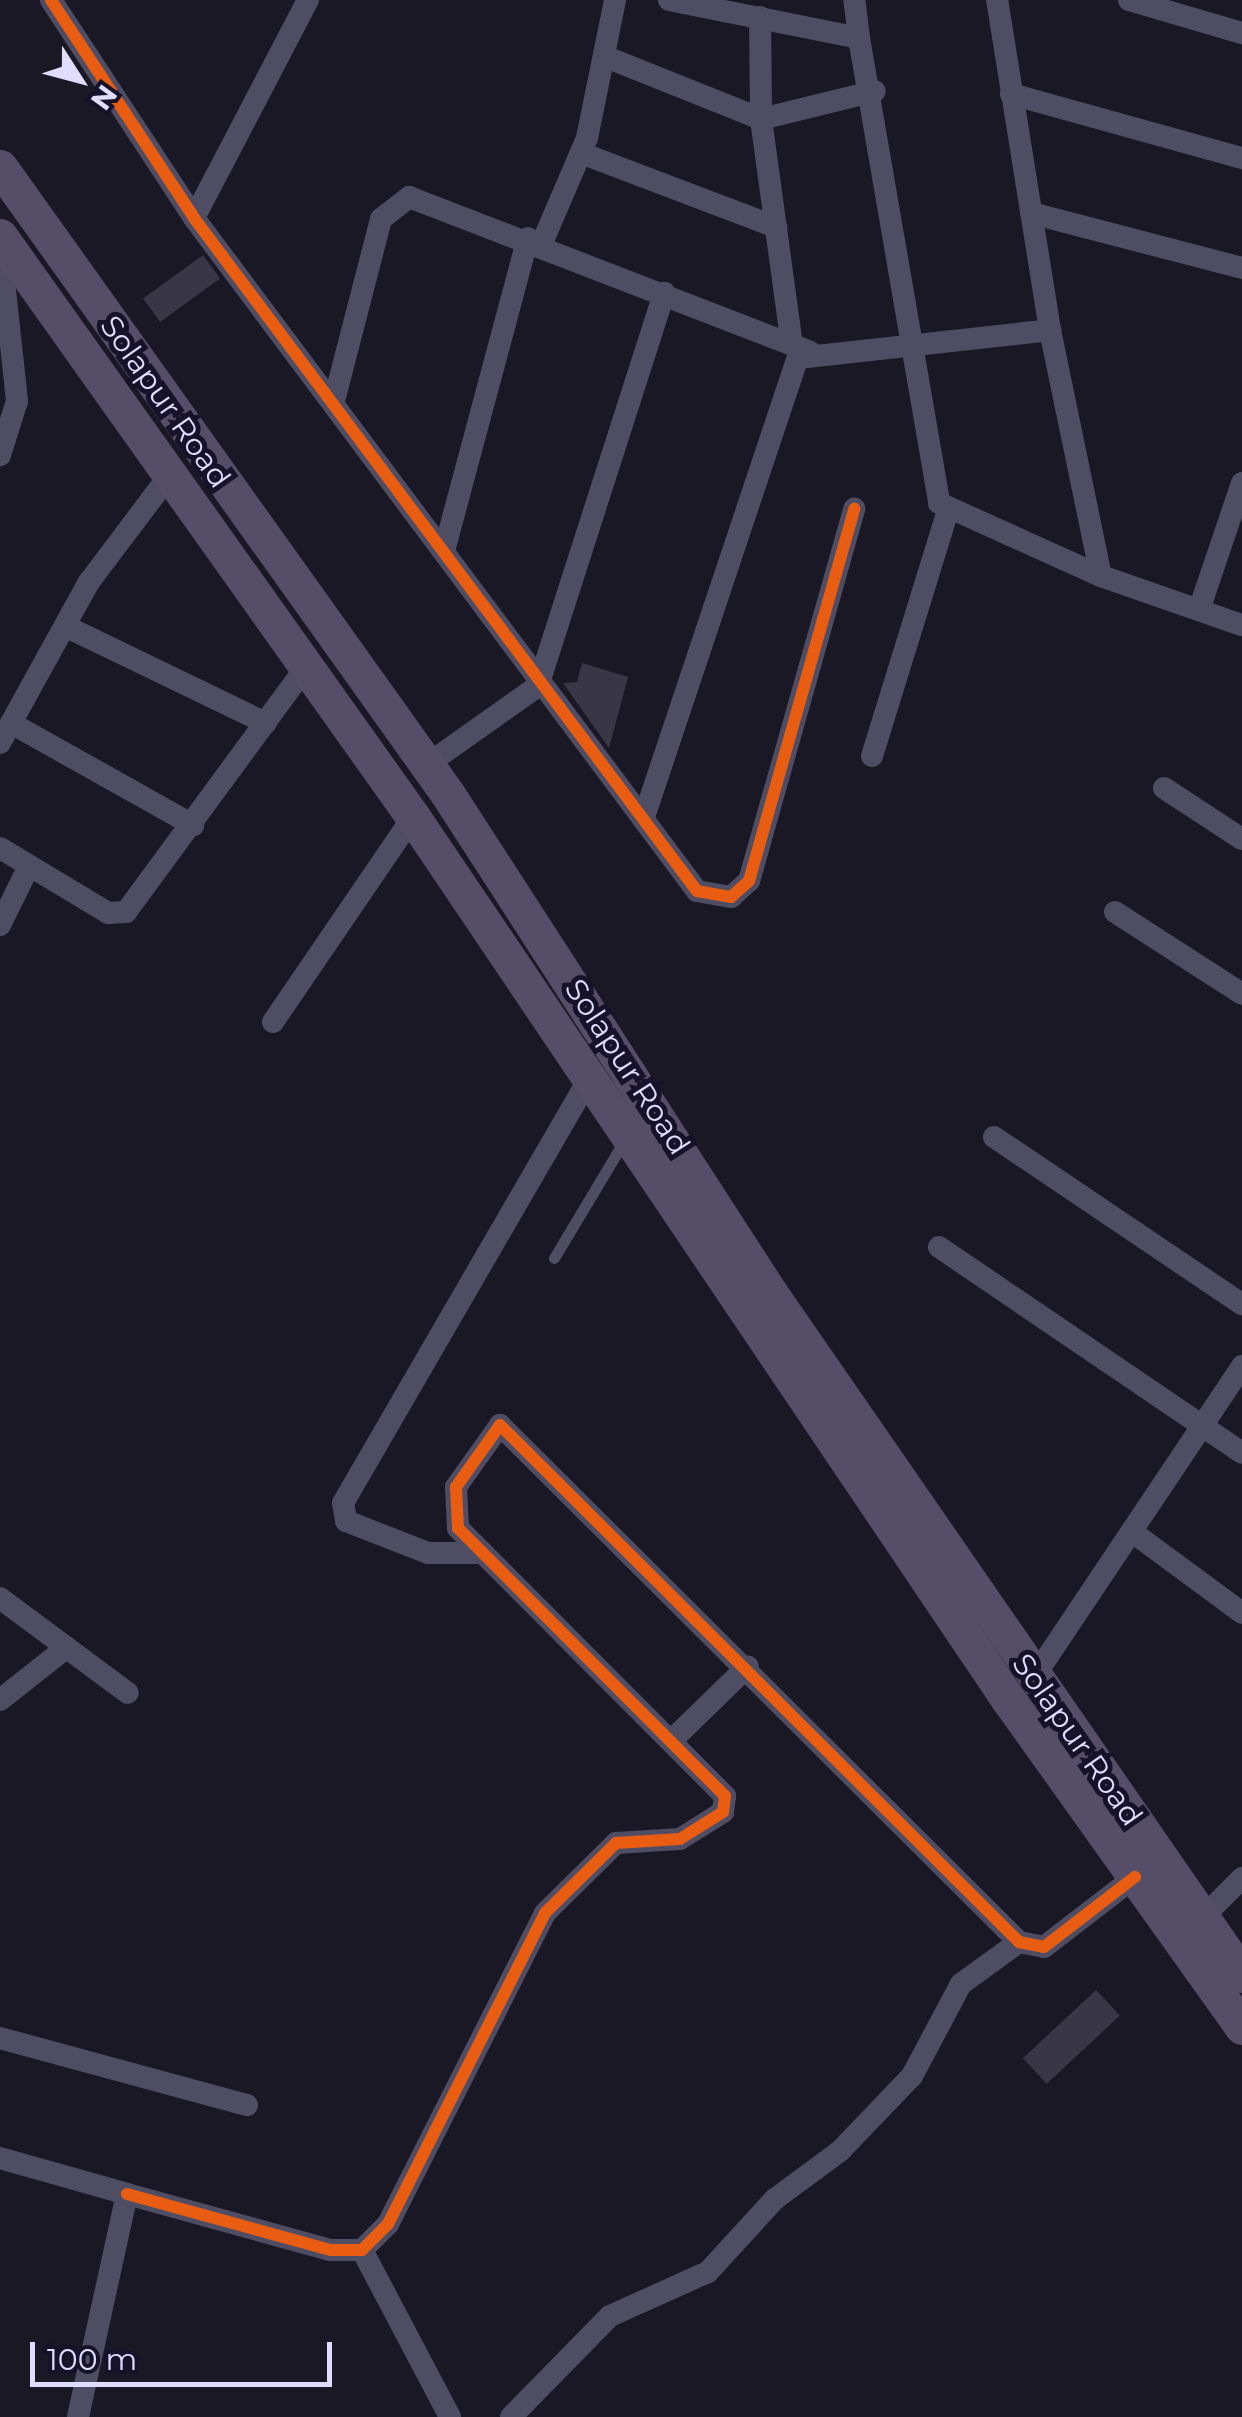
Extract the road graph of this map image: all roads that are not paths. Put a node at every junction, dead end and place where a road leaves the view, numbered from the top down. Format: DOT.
graph roads {
  1 [pos="51,0"];
  2 [pos="308,0"];
  3 [pos="614,0"];
  4 [pos="669,0"];
  5 [pos="854,0"];
  6 [pos="997,0"];
  7 [pos="1129,0"];
  8 [pos="760,17"];
  9 [pos="1242,32"];
  10 [pos="859,38"];
  11 [pos="606,56"];
  12 [pos="875,91"];
  13 [pos="1011,94"];
  14 [pos="761,119"];
  15 [pos="582,152"];
  16 [pos="1242,158"];
  17 [pos="0,167"];
  18 [pos="1031,213"];
  19 [pos="194,218"];
  20 [pos="776,227"];
  21 [pos="0,240"];
  22 [pos="534,241"];
  23 [pos="1242,268"];
  24 [pos="664,293"];
  25 [pos="1050,330"];
  26 [pos="911,342"];
  27 [pos="801,348"];
  28 [pos="335,397"];
  29 [pos="0,455"];
  30 [pos="168,478"];
  31 [pos="1242,483"];
  32 [pos="854,509"];
  33 [pos="948,510"];
  34 [pos="444,551"];
  35 [pos="1101,576"];
  36 [pos="1198,610"];
  37 [pos="1242,625"];
  38 [pos="65,626"];
  39 [pos="304,670"];
  40 [pos="538,686"];
  41 [pos="266,723"];
  42 [pos="6,733"];
  43 [pos="872,756"];
  44 [pos="424,766"];
  45 [pos="1164,788"];
  46 [pos="414,816"];
  47 [pos="644,817"];
  48 [pos="193,825"];
  49 [pos="1242,839"];
  50 [pos="0,848"];
  51 [pos="29,866"];
  52 [pos="1114,912"];
  53 [pos="0,925"];
  54 [pos="1242,994"];
  55 [pos="273,1022"];
  56 [pos="588,1080"];
  57 [pos="626,1137"];
  58 [pos="994,1137"];
  59 [pos="939,1247"];
  60 [pos="554,1258"];
  61 [pos="734,1263"];
  62 [pos="1242,1304"];
  63 [pos="1242,1366"];
  64 [pos="1204,1426"];
  65 [pos="1242,1453"];
  66 [pos="1135,1534"];
  67 [pos="495,1563"];
  68 [pos="0,1598"];
  69 [pos="1242,1613"];
  70 [pos="67,1647"];
  71 [pos="748,1666"];
  72 [pos="1020,1686"];
  73 [pos="128,1693"];
  74 [pos="0,1700"];
  75 [pos="671,1741"];
  76 [pos="1135,1877"];
  77 [pos="1242,1878"];
  78 [pos="1202,1918"];
  79 [pos="1020,1942"];
  80 [pos="1242,1975"];
  81 [pos="1242,2027"];
  82 [pos="0,2038"];
  83 [pos="247,2106"];
  84 [pos="2,2167"];
  85 [pos="128,2194"];
  86 [pos="362,2250"];
  87 [pos="519,2415"];
  88 [pos="78,2417"];
  89 [pos="450,2417"];
  1 -- 19 [label="street"];
  2 -- 19 [label="street"];
  3 -- 11 [label="street"];
  4 -- 8 [label="street"];
  5 -- 10 [label="street"];
  6 -- 13 [label="street"];
  7 -- 9 [label="street"];
  8 -- 10 [label="street"];
  8 -- 14 [label="street"];
  10 -- 12 [label="street"];
  11 -- 14 [label="street"];
  11 -- 15 [label="street"];
  12 -- 14 [label="street"];
  12 -- 26 [label="street"];
  13 -- 16 [label="street"];
  13 -- 18 [label="street"];
  14 -- 20 [label="street"];
  15 -- 20 [label="street"];
  15 -- 22 [label="street"];
  17 -- 44 [label="main road, Solapur Road"];
  18 -- 23 [label="street"];
  18 -- 25 [label="street"];
  19 -- 28 [label="street"];
  20 -- 27 [label="street"];
  21 -- 29 [label="street"];
  21 -- 30 [label="main road, Solapur Road"];
  22 -- 24 [label="street"];
  22 -- 28 [label="street"];
  22 -- 34 [label="street"];
  24 -- 27 [label="street"];
  24 -- 40 [label="street"];
  25 -- 26 [label="street"];
  25 -- 35 [label="street"];
  26 -- 27 [label="street"];
  26 -- 33 [label="street"];
  27 -- 47 [label="street"];
  28 -- 34 [label="street"];
  30 -- 38 [label="street"];
  30 -- 39 [label="main road, Solapur Road"];
  31 -- 36 [label="street"];
  32 -- 47 [label="street"];
  33 -- 35 [label="street"];
  33 -- 43 [label="street"];
  34 -- 40 [label="street"];
  35 -- 36 [label="street"];
  36 -- 37 [label="street"];
  38 -- 41 [label="street"];
  38 -- 42 [label="street"];
  39 -- 41 [label="street"];
  39 -- 46 [label="main road, Solapur Road"];
  40 -- 44 [label="street"];
  40 -- 47 [label="street"];
  41 -- 48 [label="street"];
  42 -- 48 [label="street"];
  44 -- 61 [label="main road, Solapur Road"];
  45 -- 49 [label="street"];
  46 -- 55 [label="street"];
  46 -- 56 [label="main road, Solapur Road"];
  48 -- 51 [label="street"];
  50 -- 51 [label="street"];
  51 -- 53 [label="street"];
  52 -- 54 [label="street"];
  56 -- 57 [label="main road, Solapur Road"];
  56 -- 67 [label="street"];
  57 -- 60 [label="lane"];
  57 -- 61 [label="main road, Solapur Road"];
  58 -- 62 [label="street"];
  59 -- 64 [label="street"];
  61 -- 72 [label="main road, Solapur Road"];
  63 -- 64 [label="street"];
  64 -- 65 [label="street"];
  64 -- 66 [label="street"];
  66 -- 69 [label="street"];
  66 -- 72 [label="street"];
  67 -- 71 [label="street"];
  67 -- 75 [label="street"];
  68 -- 70 [label="street"];
  70 -- 73 [label="street"];
  70 -- 74 [label="street"];
  71 -- 75 [label="street"];
  71 -- 79 [label="street"];
  72 -- 76 [label="main road, Solapur Road"];
  72 -- 78 [label="main road, Solapur Road"];
  75 -- 86 [label="street"];
  76 -- 79 [label="street"];
  76 -- 81 [label="main road, Solapur Road"];
  77 -- 78 [label="street"];
  78 -- 80 [label="main road, Solapur Road"];
  79 -- 87 [label="street"];
  82 -- 83 [label="street"];
  84 -- 85 [label="street"];
  85 -- 86 [label="street"];
  85 -- 88 [label="street"];
  86 -- 89 [label="street"];
}
